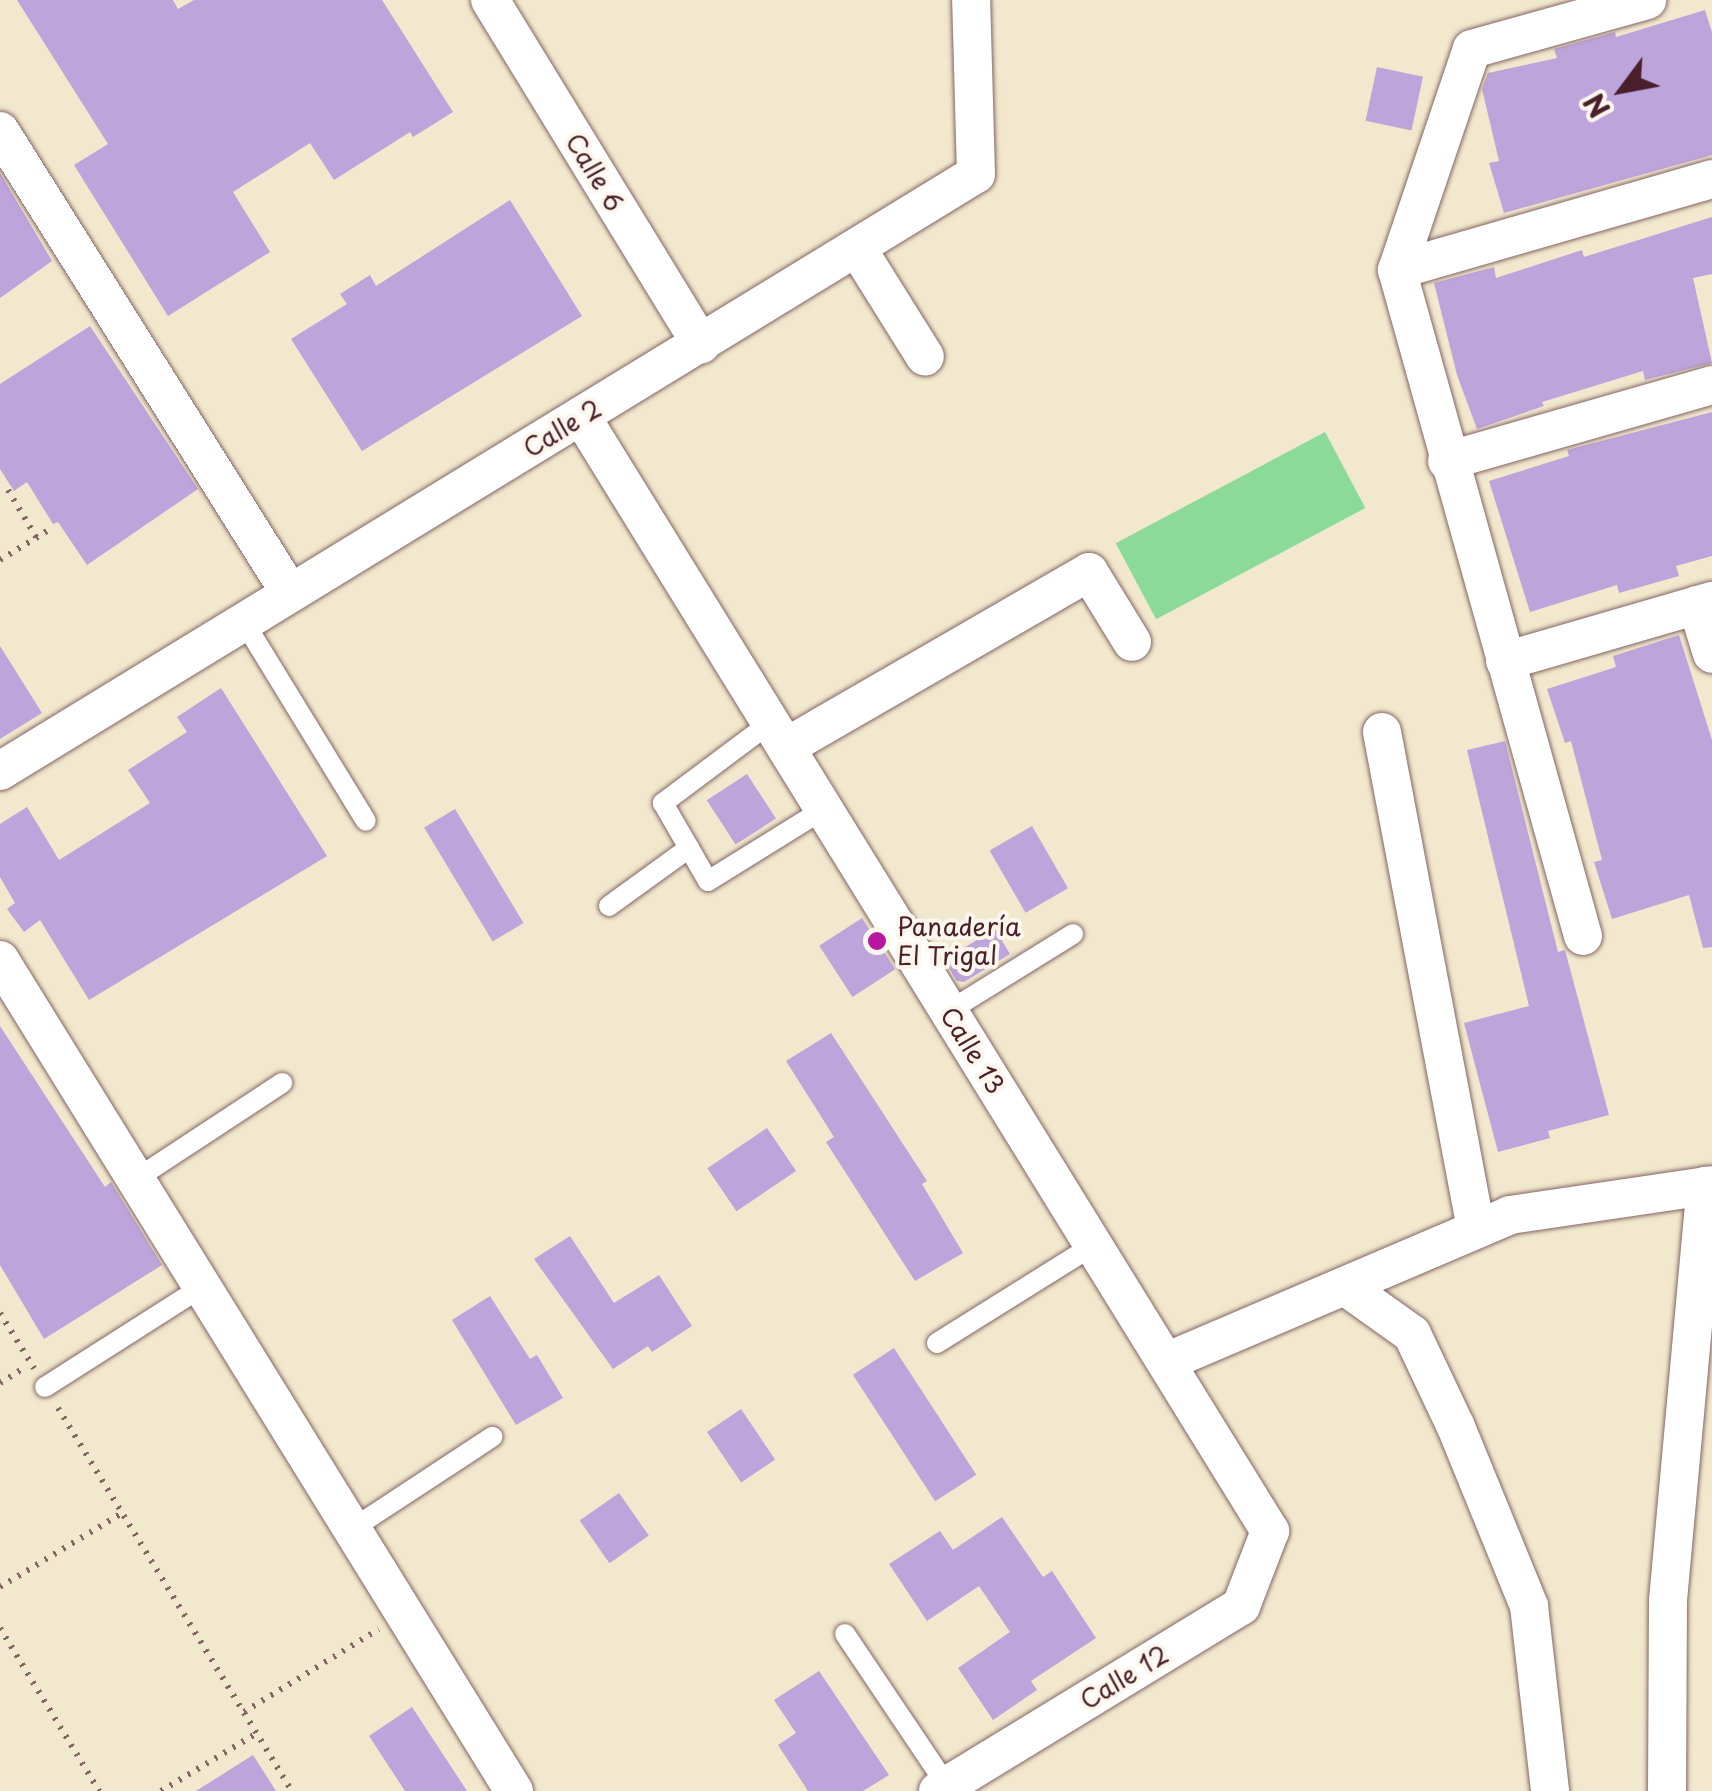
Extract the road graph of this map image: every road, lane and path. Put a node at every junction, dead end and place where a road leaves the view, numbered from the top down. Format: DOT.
graph roads {
  1 [pos="971,0"];
  2 [pos="1647,0"];
  3 [pos="495,2"];
  4 [pos="0,132"];
  5 [pos="1712,179"];
  6 [pos="857,248"];
  7 [pos="1397,270"];
  8 [pos="701,344"];
  9 [pos="925,357"];
  10 [pos="1712,385"];
  11 [pos="581,416"];
  12 [pos="1447,461"];
  13 [pos="8,490"];
  14 [pos="47,531"];
  15 [pos="36,537"];
  16 [pos="0,560"];
  17 [pos="290,593"];
  18 [pos="1704,603"];
  19 [pos="244,622"];
  20 [pos="1132,642"];
  21 [pos="1712,654"];
  22 [pos="1504,661"];
  23 [pos="1382,732"];
  24 [pos="778,735"];
  25 [pos="0,771"];
  26 [pos="824,809"];
  27 [pos="366,821"];
  28 [pos="689,848"];
  29 [pos="609,906"];
  30 [pos="1073,934"];
  31 [pos="1582,936"];
  32 [pos="0,960"];
  33 [pos="948,1011"];
  34 [pos="282,1082"];
  35 [pos="136,1179"];
  36 [pos="1709,1186"];
  37 [pos="1476,1229"];
  38 [pos="1094,1245"];
  39 [pos="202,1287"];
  40 [pos="1346,1287"];
  41 [pos="0,1313"];
  42 [pos="937,1342"];
  43 [pos="1166,1362"];
  44 [pos="32,1364"];
  45 [pos="0,1383"];
  46 [pos="46,1386"];
  47 [pos="492,1436"];
  48 [pos="122,1512"];
  49 [pos="352,1529"];
  50 [pos="1270,1530"];
  51 [pos="0,1587"];
  52 [pos="405,1613"];
  53 [pos="0,1628"];
  54 [pos="844,1634"];
  55 [pos="244,1712"];
  56 [pos="257,1733"];
  57 [pos="943,1788"];
  58 [pos="99,1791"];
  59 [pos="161,1791"];
  60 [pos="292,1791"];
  61 [pos="514,1791"];
  62 [pos="1550,1791"];
  63 [pos="1667,1791"];
  1 -- 6 [label="street, Calle 2"];
  2 -- 7 [label="street"];
  3 -- 8 [label="street, Calle 6"];
  4 -- 17 [label="street"];
  5 -- 7 [label="street"];
  6 -- 8 [label="street, Calle 2"];
  6 -- 9 [label="street"];
  7 -- 12 [label="street"];
  8 -- 11 [label="street, Calle 2"];
  10 -- 12 [label="street"];
  11 -- 17 [label="street, Calle 2"];
  11 -- 24 [label="street, Calle 13"];
  12 -- 22 [label="street"];
  13 -- 15 [label="path"];
  14 -- 15 [label="path"];
  15 -- 16 [label="path"];
  17 -- 19 [label="street, Calle 2"];
  18 -- 21 [label="street"];
  18 -- 22 [label="street"];
  19 -- 25 [label="street, Calle 2"];
  19 -- 27 [label="lane"];
  20 -- 24 [label="street"];
  22 -- 31 [label="street"];
  23 -- 37 [label="street"];
  24 -- 26 [label="street, Calle 13"];
  24 -- 28 [label="lane"];
  26 -- 28 [label="lane"];
  26 -- 33 [label="street, Calle 13"];
  28 -- 29 [label="lane"];
  30 -- 33 [label="lane"];
  32 -- 35 [label="street"];
  33 -- 38 [label="street, Calle 13"];
  34 -- 35 [label="lane"];
  35 -- 39 [label="street"];
  36 -- 37 [label="street"];
  36 -- 63 [label="street"];
  37 -- 40 [label="street"];
  38 -- 42 [label="lane"];
  38 -- 43 [label="street, Calle 13"];
  39 -- 46 [label="lane"];
  39 -- 49 [label="street"];
  40 -- 43 [label="street"];
  40 -- 62 [label="street"];
  41 -- 44 [label="path"];
  43 -- 50 [label="street, Calle 13"];
  44 -- 45 [label="path"];
  44 -- 46 [label="path"];
  46 -- 48 [label="path"];
  47 -- 49 [label="lane"];
  48 -- 51 [label="path"];
  48 -- 55 [label="path"];
  49 -- 52 [label="street"];
  50 -- 57 [label="street, Calle 12"];
  52 -- 55 [label="path"];
  52 -- 61 [label="street"];
  53 -- 58 [label="path"];
  54 -- 57 [label="lane"];
  55 -- 56 [label="path"];
  56 -- 59 [label="path"];
  56 -- 60 [label="path"];
}
